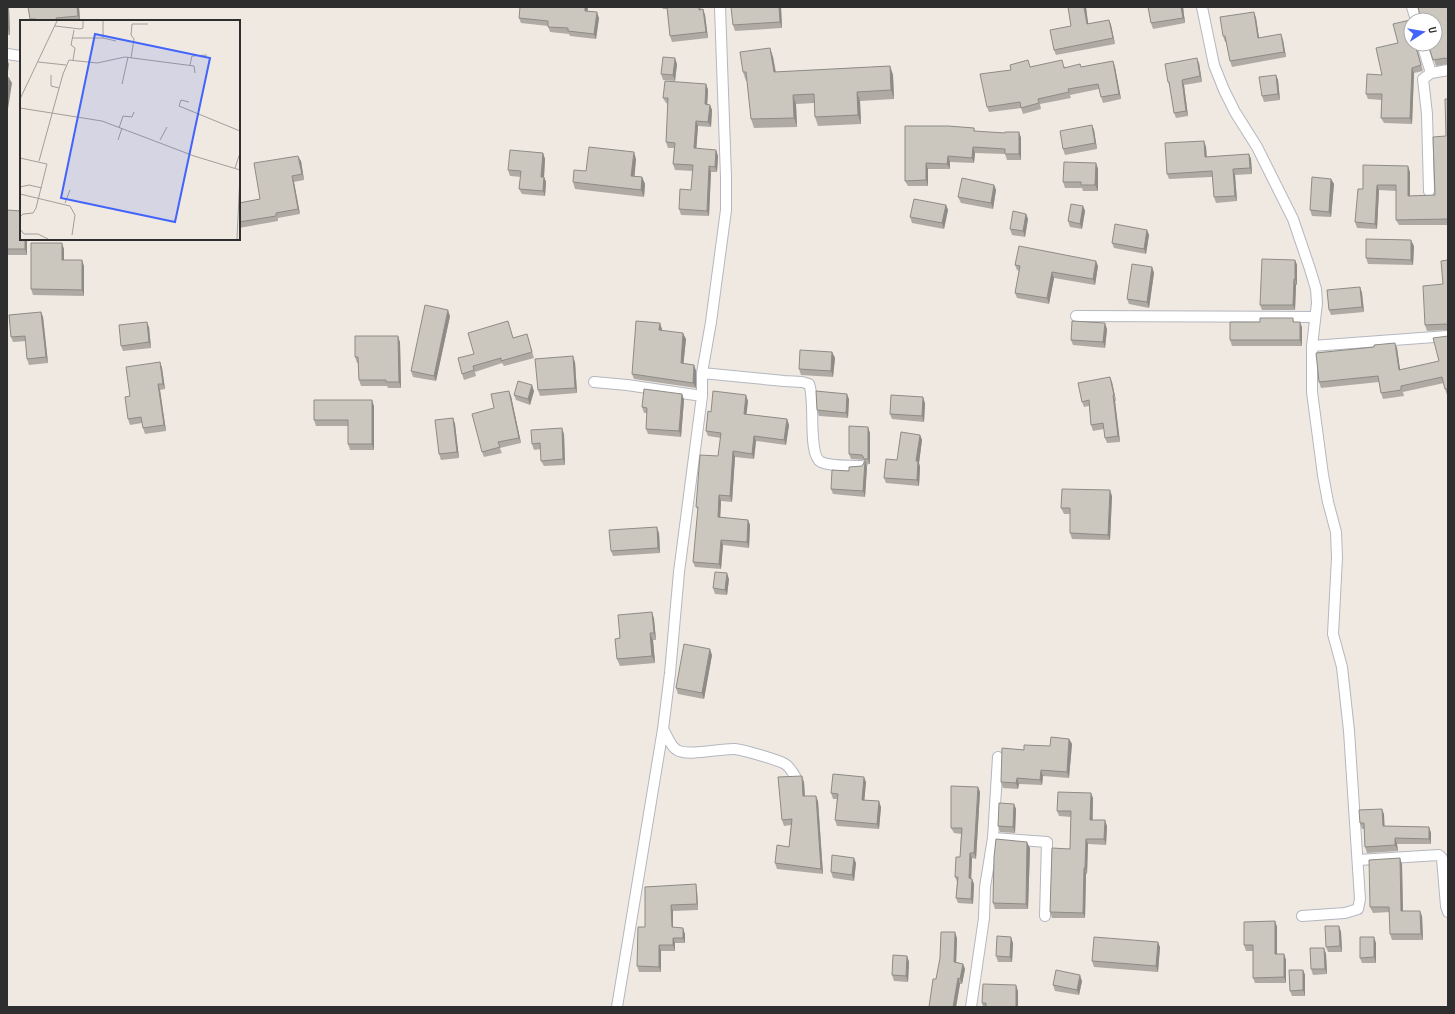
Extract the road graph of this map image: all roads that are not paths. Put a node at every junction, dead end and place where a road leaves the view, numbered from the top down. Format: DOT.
graph roads {
  1 [pos="720,7"];
  2 [pos="1202,7"];
  3 [pos="1424,52"];
  4 [pos="7,54"];
  5 [pos="20,56"];
  6 [pos="1448,70"];
  7 [pos="1430,73"];
  8 [pos="1429,191"];
  9 [pos="1076,316"];
  10 [pos="1315,317"];
  11 [pos="1448,336"];
  12 [pos="1312,346"];
  13 [pos="702,373"];
  14 [pos="594,382"];
  15 [pos="702,396"];
  16 [pos="861,466"];
  17 [pos="663,729"];
  18 [pos="998,757"];
  19 [pos="795,776"];
  20 [pos="993,838"];
  21 [pos="1358,860"];
  22 [pos="1448,912"];
  23 [pos="1045,916"];
  24 [pos="1302,916"];
  25 [pos="617,1007"];
  26 [pos="971,1007"];
  1 -- 13 [label="street"];
  2 -- 10 [label="street"];
  3 -- 7 [label="street"];
  4 -- 5 [label="street"];
  6 -- 7 [label="street"];
  7 -- 8 [label="street"];
  9 -- 10 [label="street"];
  10 -- 12 [label="street"];
  11 -- 12 [label="street"];
  12 -- 21 [label="street"];
  13 -- 15 [label="street"];
  13 -- 16 [label="street"];
  14 -- 15 [label="street"];
  15 -- 17 [label="street"];
  17 -- 19 [label="street"];
  17 -- 25 [label="street"];
  18 -- 20 [label="street"];
  20 -- 23 [label="street"];
  20 -- 26 [label="street"];
  21 -- 22 [label="street"];
  21 -- 24 [label="street"];
}
